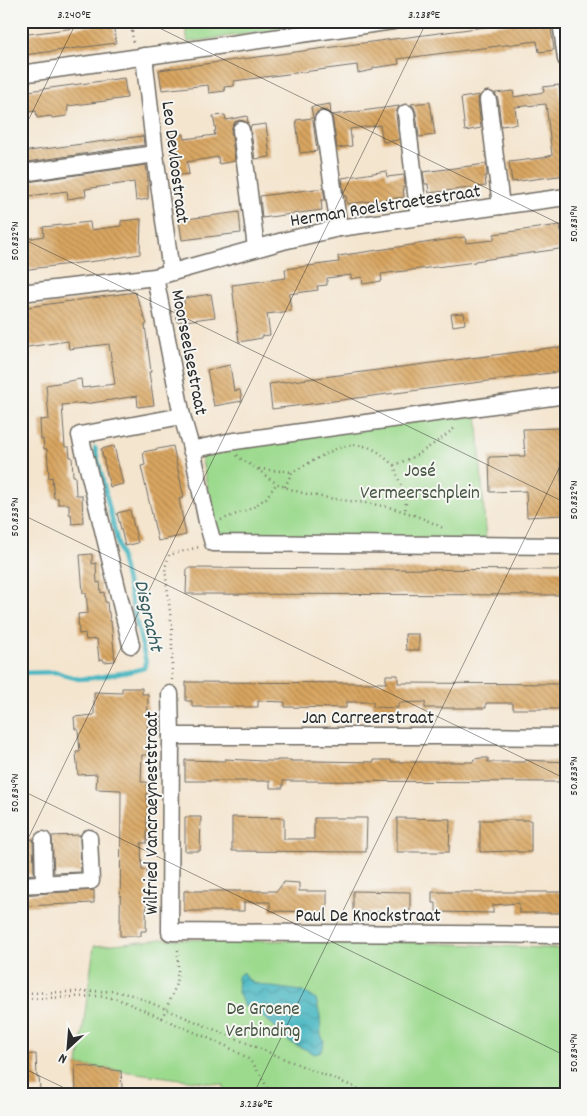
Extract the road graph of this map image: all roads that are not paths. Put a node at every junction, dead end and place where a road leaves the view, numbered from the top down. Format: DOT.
graph roads {
  1 [pos="393,21"];
  2 [pos="561,21"];
  3 [pos="139,57"];
  4 [pos="566,60"];
  5 [pos="21,74"];
  6 [pos="488,100"];
  7 [pos="406,113"];
  8 [pos="323,120"];
  9 [pos="241,130"];
  10 [pos="155,154"];
  11 [pos="22,173"];
  12 [pos="566,197"];
  13 [pos="501,206"];
  14 [pos="419,217"];
  15 [pos="339,228"];
  16 [pos="256,248"];
  17 [pos="163,274"];
  18 [pos="21,294"];
  19 [pos="566,395"];
  20 [pos="182,416"];
  21 [pos="191,450"];
  22 [pos="566,546"];
  23 [pos="131,645"];
  24 [pos="170,694"];
  25 [pos="171,736"];
  26 [pos="566,737"];
  27 [pos="90,838"];
  28 [pos="43,840"];
  29 [pos="44,884"];
  30 [pos="21,885"];
  31 [pos="174,932"];
  32 [pos="566,935"];
  1 -- 3 [label="street"];
  2 -- 4 [label="street"];
  3 -- 5 [label="street"];
  3 -- 10 [label="street, Leo Devloostraat"];
  6 -- 13 [label="street"];
  7 -- 14 [label="street"];
  8 -- 15 [label="street"];
  9 -- 16 [label="street"];
  10 -- 11 [label="street"];
  10 -- 17 [label="street, Leo Devloostraat"];
  12 -- 13 [label="street, Herman Roelstraetestraat"];
  13 -- 14 [label="street, Herman Roelstraetestraat"];
  14 -- 15 [label="street, Herman Roelstraetestraat"];
  15 -- 16 [label="street, Herman Roelstraetestraat"];
  16 -- 17 [label="street, Herman Roelstraetestraat"];
  17 -- 18 [label="street, Moorseelsestraat"];
  17 -- 20 [label="street, Moorseelsestraat"];
  19 -- 21 [label="street"];
  20 -- 21 [label="street, Moorseelsestraat"];
  20 -- 23 [label="street"];
  21 -- 22 [label="street"];
  24 -- 25 [label="street, Wilfried Vancraeyneststraat"];
  25 -- 26 [label="street, Jan Carreerstraat"];
  25 -- 31 [label="street, Wilfried Vancraeyneststraat"];
  27 -- 29 [label="street"];
  28 -- 29 [label="street"];
  29 -- 30 [label="street"];
  31 -- 32 [label="street, Paul De Knockstraat"];
}
